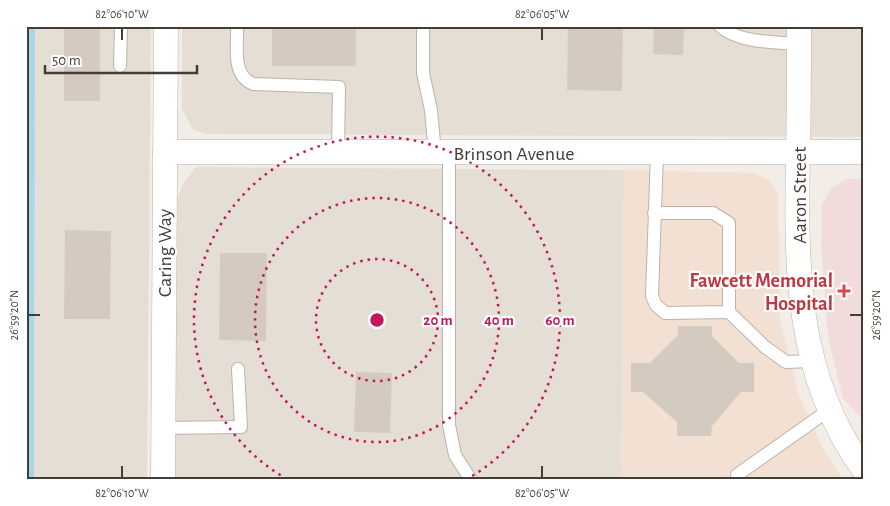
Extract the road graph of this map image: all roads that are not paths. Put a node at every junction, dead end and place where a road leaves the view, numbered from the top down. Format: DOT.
graph roads {
  1 [pos="121,26"];
  2 [pos="166,26"];
  3 [pos="238,26"];
  4 [pos="423,26"];
  5 [pos="720,26"];
  6 [pos="799,35"];
  7 [pos="120,66"];
  8 [pos="165,152"];
  9 [pos="798,152"];
  10 [pos="864,152"];
  11 [pos="338,153"];
  12 [pos="442,153"];
  13 [pos="657,153"];
  14 [pos="654,213"];
  15 [pos="729,312"];
  16 [pos="811,361"];
  17 [pos="238,369"];
  18 [pos="829,410"];
  19 [pos="163,428"];
  20 [pos="856,444"];
  21 [pos="864,470"];
  22 [pos="737,475"];
  23 [pos="163,480"];
  24 [pos="471,480"];
  1 -- 7 [label="lane"];
  2 -- 8 [label="street, Caring Way"];
  3 -- 11 [label="lane"];
  4 -- 12 [label="lane"];
  5 -- 6 [label="lane"];
  6 -- 9 [label="street, Aaron Street"];
  8 -- 11 [label="street, Brinson Avenue"];
  8 -- 19 [label="street, Caring Way"];
  9 -- 10 [label="street, Brinson Avenue"];
  9 -- 13 [label="street, Brinson Avenue"];
  9 -- 16 [label="street, Aaron Street"];
  11 -- 12 [label="street, Brinson Avenue"];
  12 -- 13 [label="street, Brinson Avenue"];
  12 -- 24 [label="lane"];
  13 -- 14 [label="lane"];
  14 -- 15 [label="lane"];
  14 -- 15 [label="lane"];
  15 -- 16 [label="lane"];
  16 -- 18 [label="street, Aaron Street"];
  17 -- 19 [label="lane"];
  18 -- 20 [label="street, Aaron Street"];
  18 -- 22 [label="lane"];
  19 -- 23 [label="street, Caring Way"];
  20 -- 21 [label="street, Aaron Street"];
}
